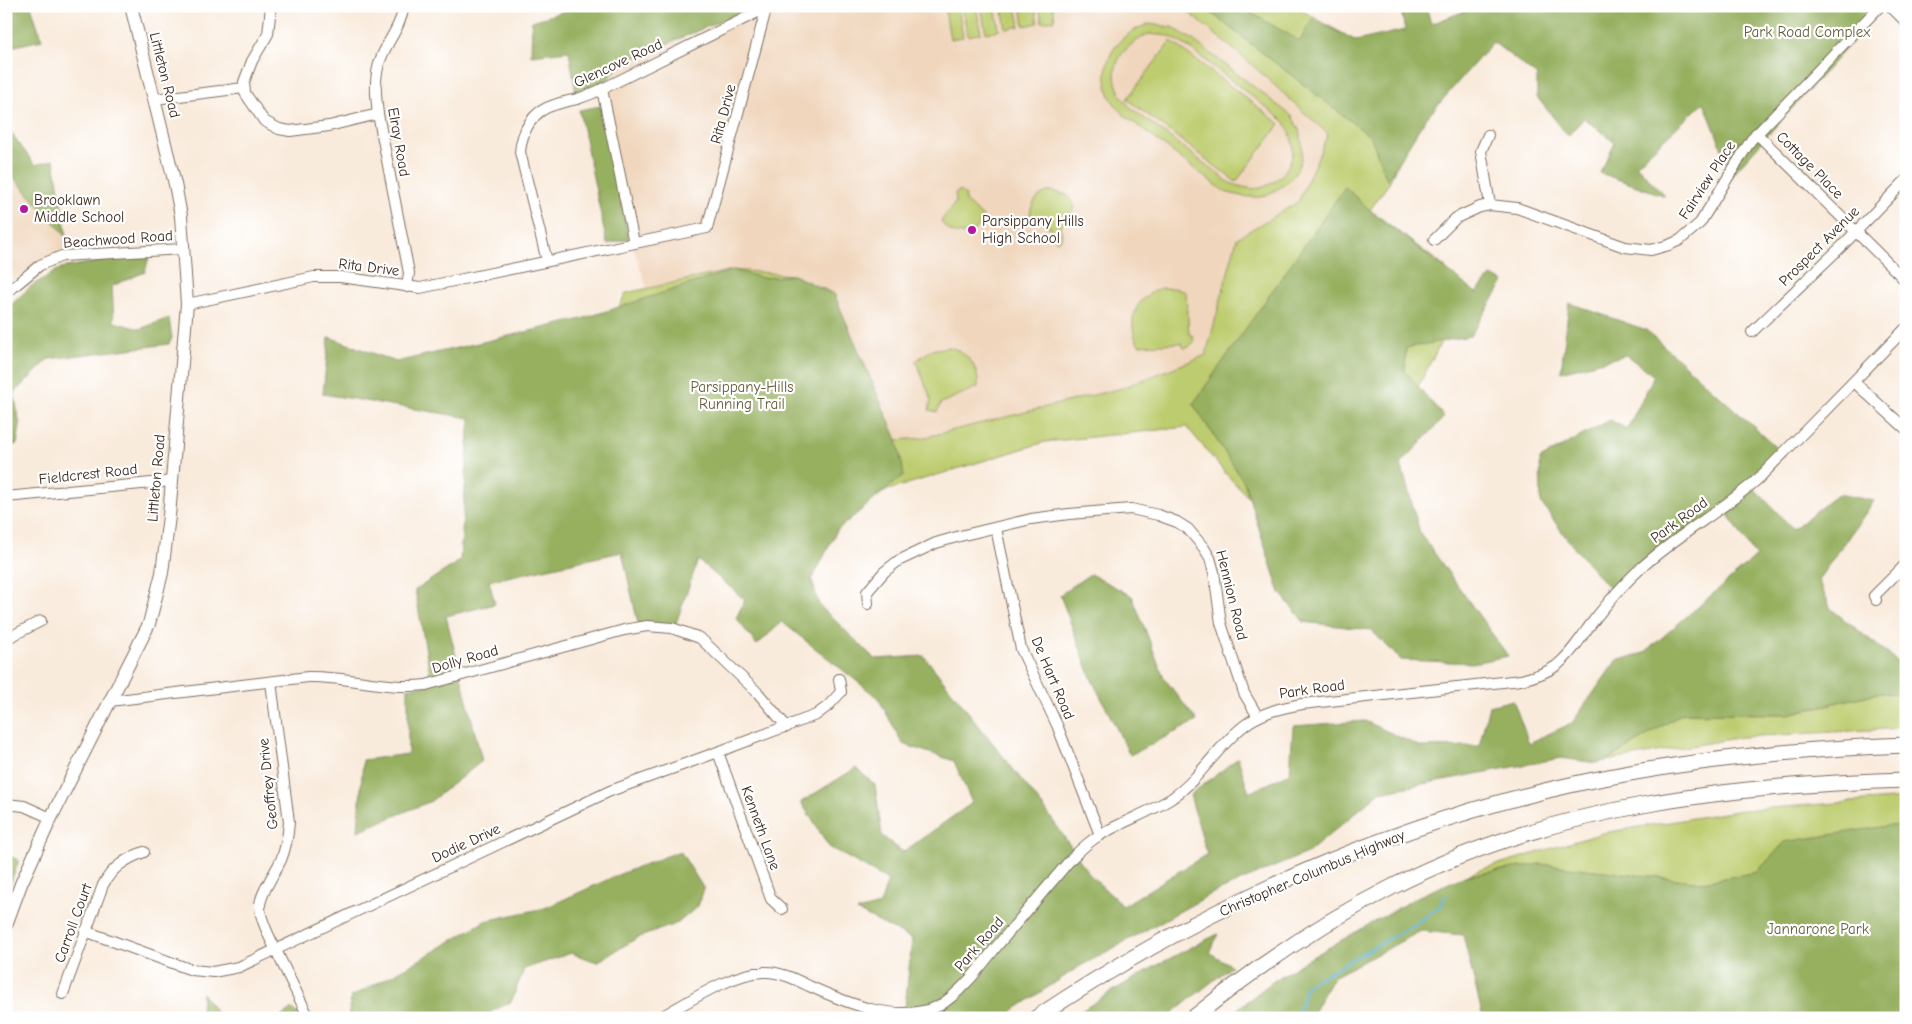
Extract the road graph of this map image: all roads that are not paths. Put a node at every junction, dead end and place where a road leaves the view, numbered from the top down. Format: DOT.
graph roads {
  1 [pos="131,6"];
  2 [pos="271,6"];
  3 [pos="404,6"];
  4 [pos="1880,6"];
  5 [pos="1890,6"];
  6 [pos="768,7"];
  7 [pos="1906,22"];
  8 [pos="244,88"];
  9 [pos="602,89"];
  10 [pos="155,98"];
  11 [pos="378,114"];
  12 [pos="1756,133"];
  13 [pos="1488,135"];
  14 [pos="1906,180"];
  15 [pos="1490,205"];
  16 [pos="1855,232"];
  17 [pos="1434,240"];
  18 [pos="634,243"];
  19 [pos="183,249"];
  20 [pos="547,261"];
  21 [pos="1906,281"];
  22 [pos="407,287"];
  23 [pos="6,293"];
  24 [pos="186,304"];
  25 [pos="1906,328"];
  26 [pos="1752,332"];
  27 [pos="1854,382"];
  28 [pos="1906,429"];
  29 [pos="172,481"];
  30 [pos="6,497"];
  31 [pos="996,528"];
  32 [pos="1906,564"];
  33 [pos="1876,600"];
  34 [pos="868,604"];
  35 [pos="41,621"];
  36 [pos="6,639"];
  37 [pos="839,679"];
  38 [pos="272,682"];
  39 [pos="110,701"];
  40 [pos="1258,717"];
  41 [pos="787,727"];
  42 [pos="1906,745"];
  43 [pos="718,752"];
  44 [pos="1906,780"];
  45 [pos="6,804"];
  46 [pos="51,818"];
  47 [pos="1100,835"];
  48 [pos="144,852"];
  49 [pos="782,909"];
  50 [pos="6,925"];
  51 [pos="85,931"];
  52 [pos="277,950"];
  53 [pos="63,994"];
  54 [pos="309,1018"];
  55 [pos="659,1018"];
  56 [pos="1036,1018"];
  57 [pos="1193,1018"];
  1 -- 10 [label="main road, Littleton Road"];
  2 -- 8 [label="street"];
  3 -- 11 [label="street, Elray Road"];
  4 -- 12 [label="street, Fairview Place"];
  5 -- 7 [label="street"];
  6 -- 9 [label="street, Glencove Road"];
  6 -- 18 [label="street, Rita Drive"];
  8 -- 10 [label="street"];
  8 -- 11 [label="street"];
  9 -- 18 [label="street"];
  9 -- 20 [label="street, Glencove Road"];
  10 -- 19 [label="main road, Littleton Road"];
  11 -- 22 [label="street, Elray Road"];
  12 -- 15 [label="street, Fairview Place"];
  12 -- 16 [label="street, Cottage Place"];
  13 -- 15 [label="street"];
  14 -- 16 [label="street, Prospect Avenue"];
  15 -- 17 [label="street, Fairview Place"];
  16 -- 21 [label="street, Cottage Place"];
  16 -- 26 [label="street, Prospect Avenue"];
  18 -- 20 [label="street, Rita Drive"];
  19 -- 23 [label="street, Beachwood Road"];
  19 -- 24 [label="main road, Littleton Road"];
  20 -- 22 [label="street, Rita Drive"];
  22 -- 24 [label="street, Rita Drive"];
  24 -- 29 [label="main road, Littleton Road"];
  25 -- 27 [label="street, Park Road"];
  27 -- 28 [label="street"];
  27 -- 40 [label="street, Park Road"];
  29 -- 30 [label="street, Fieldcrest Road"];
  29 -- 39 [label="main road, Littleton Road"];
  31 -- 34 [label="street, Hennion Road"];
  31 -- 40 [label="street, Hennion Road"];
  31 -- 47 [label="street, De Hart Road"];
  32 -- 33 [label="street"];
  35 -- 36 [label="street"];
  37 -- 41 [label="street, Dodie Drive"];
  38 -- 39 [label="street, Dolly Road"];
  38 -- 41 [label="street, Dolly Road"];
  38 -- 52 [label="street, Geoffrey Drive"];
  39 -- 46 [label="main road, Littleton Road"];
  40 -- 47 [label="street, Park Road"];
  41 -- 43 [label="street, Dodie Drive"];
  42 -- 56 [label="highway, Christopher Columbus Highway"];
  43 -- 49 [label="street, Kenneth Lane"];
  43 -- 52 [label="street, Dodie Drive"];
  44 -- 57 [label="highway"];
  45 -- 46 [label="street"];
  46 -- 50 [label="main road, Littleton Road"];
  47 -- 55 [label="street, Park Road"];
  48 -- 51 [label="street, Carroll Court"];
  51 -- 52 [label="street, Dodie Drive"];
  51 -- 53 [label="street, Carroll Court"];
  52 -- 54 [label="street, Geoffrey Drive"];
}
